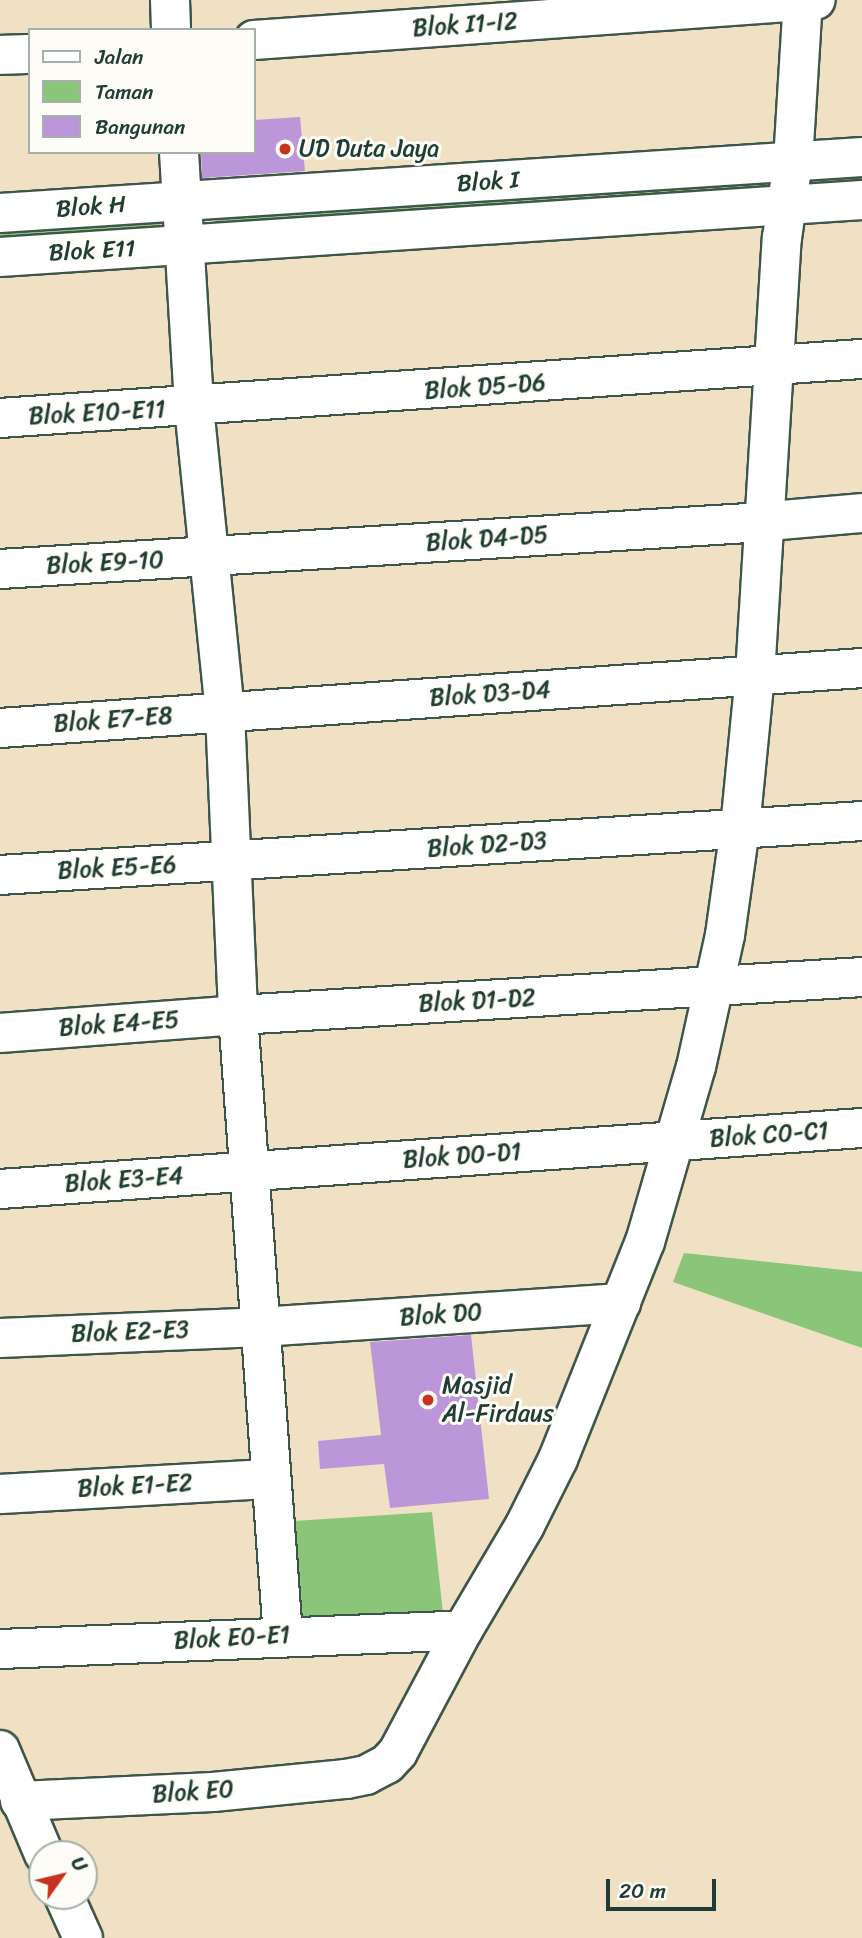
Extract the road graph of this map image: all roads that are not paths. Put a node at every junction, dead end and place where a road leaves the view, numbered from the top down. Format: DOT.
graph roads {
  1 [pos="170,0"];
  2 [pos="807,0"];
  3 [pos="171,28"];
  4 [pos="256,40"];
  5 [pos="28,54"];
  6 [pos="0,55"];
  7 [pos="179,154"];
  8 [pos="862,158"];
  9 [pos="793,162"];
  10 [pos="862,200"];
  11 [pos="182,202"];
  12 [pos="787,204"];
  13 [pos="0,213"];
  14 [pos="184,246"];
  15 [pos="0,257"];
  16 [pos="862,359"];
  17 [pos="776,366"];
  18 [pos="194,407"];
  19 [pos="0,418"];
  20 [pos="862,513"];
  21 [pos="765,522"];
  22 [pos="209,557"];
  23 [pos="0,569"];
  24 [pos="862,667"];
  25 [pos="755,675"];
  26 [pos="225,713"];
  27 [pos="0,728"];
  28 [pos="862,821"];
  29 [pos="740,828"];
  30 [pos="234,861"];
  31 [pos="0,875"];
  32 [pos="862,977"];
  33 [pos="715,986"];
  34 [pos="238,1015"];
  35 [pos="0,1033"];
  36 [pos="862,1128"];
  37 [pos="676,1142"];
  38 [pos="249,1170"];
  39 [pos="0,1189"];
  40 [pos="621,1303"];
  41 [pos="260,1327"];
  42 [pos="0,1338"];
  43 [pos="271,1479"];
  44 [pos="0,1494"];
  45 [pos="463,1630"];
  46 [pos="283,1636"];
  47 [pos="0,1649"];
  48 [pos="0,1750"];
  49 [pos="20,1801"];
  50 [pos="38,1840"];
  51 [pos="70,1910"];
  52 [pos="83,1938"];
  1 -- 3 [label="street"];
  2 -- 4 [label="street, Blok I1-I2"];
  2 -- 9 [label="street"];
  5 -- 6 [label="street"];
  7 -- 11 [label="street"];
  8 -- 9 [label="street, Blok I"];
  9 -- 11 [label="street, Blok I"];
  9 -- 12 [label="street"];
  10 -- 12 [label="street, Blok E11"];
  11 -- 13 [label="street, Blok H"];
  11 -- 14 [label="street"];
  12 -- 14 [label="street, Blok E11"];
  12 -- 17 [label="street"];
  14 -- 15 [label="street, Blok E11"];
  14 -- 18 [label="street"];
  16 -- 17 [label="street, Blok D5-D6"];
  17 -- 18 [label="street, Blok D5-D6"];
  17 -- 21 [label="street"];
  18 -- 19 [label="street, Blok E10-E11"];
  18 -- 22 [label="street"];
  20 -- 21 [label="street, Blok D4-D5"];
  21 -- 22 [label="street, Blok D4-D5"];
  21 -- 25 [label="street"];
  22 -- 23 [label="street, Blok E9-10"];
  22 -- 26 [label="street"];
  24 -- 25 [label="street, Blok D3-D4"];
  25 -- 26 [label="street, Blok D3-D4"];
  25 -- 29 [label="street"];
  26 -- 27 [label="street, Blok E7-E8"];
  26 -- 30 [label="street"];
  28 -- 29 [label="street, Blok D2-D3"];
  29 -- 30 [label="street, Blok D2-D3"];
  29 -- 33 [label="street"];
  30 -- 31 [label="street, Blok E5-E6"];
  30 -- 34 [label="street"];
  32 -- 33 [label="street, Blok D1-D2"];
  33 -- 34 [label="street, Blok D1-D2"];
  33 -- 37 [label="street"];
  34 -- 35 [label="street, Blok E4-E5"];
  34 -- 38 [label="street"];
  36 -- 37 [label="street, Blok C0-C1"];
  37 -- 38 [label="street, Blok D0-D1"];
  37 -- 40 [label="street"];
  38 -- 39 [label="street, Blok E3-E4"];
  38 -- 41 [label="street"];
  40 -- 41 [label="street, Blok D0"];
  40 -- 45 [label="street"];
  41 -- 42 [label="street, Blok E2-E3"];
  41 -- 43 [label="street"];
  43 -- 44 [label="street, Blok E1-E2"];
  43 -- 46 [label="street"];
  45 -- 46 [label="street, Blok E0-E1"];
  45 -- 49 [label="street, Blok E0"];
  46 -- 47 [label="street, Blok E0-E1"];
  48 -- 49 [label="street"];
  49 -- 50 [label="street"];
  51 -- 52 [label="street"];
}
